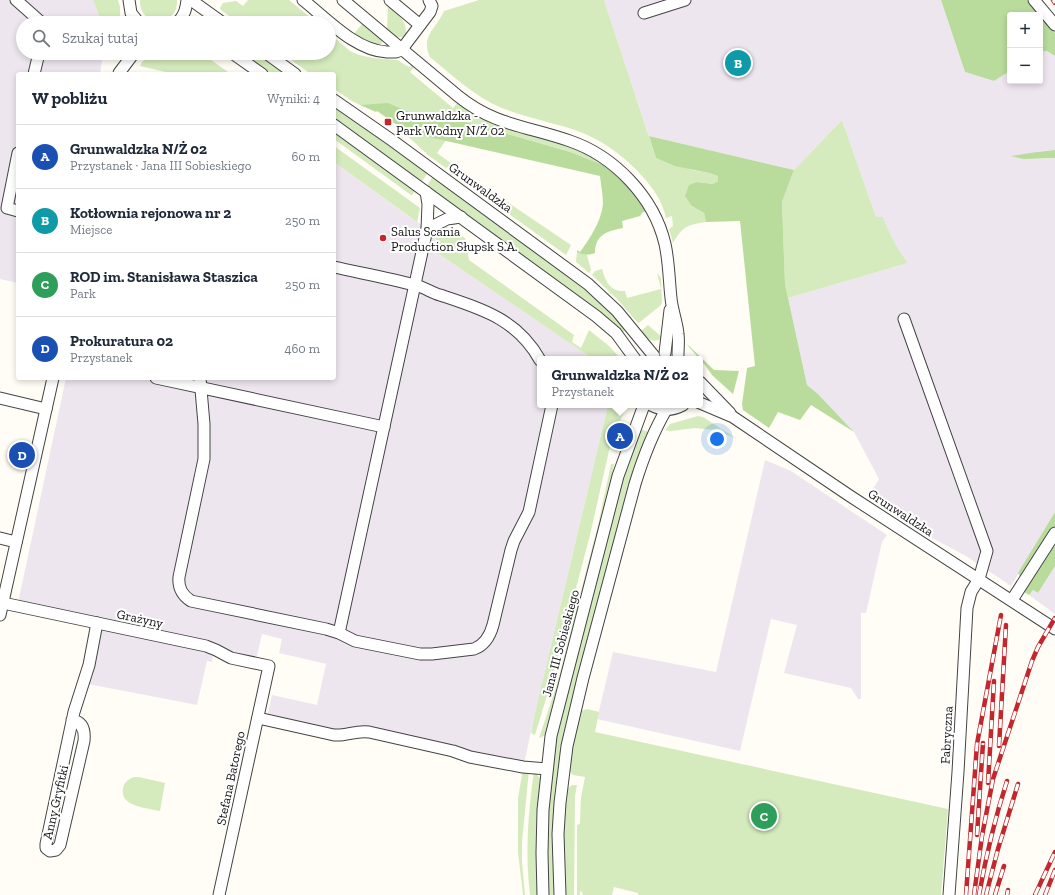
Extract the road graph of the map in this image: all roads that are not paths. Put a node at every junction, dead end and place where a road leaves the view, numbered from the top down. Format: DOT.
graph roads {
  1 [pos="16,0"];
  2 [pos="129,0"];
  3 [pos="187,0"];
  4 [pos="191,0"];
  5 [pos="303,0"];
  6 [pos="343,0"];
  7 [pos="390,0"];
  8 [pos="429,0"];
  9 [pos="685,0"];
  10 [pos="1034,0"];
  11 [pos="644,13"];
  12 [pos="34,16"];
  13 [pos="130,16"];
  14 [pos="183,16"];
  15 [pos="213,16"];
  16 [pos="323,16"];
  17 [pos="420,25"];
  18 [pos="1055,25"];
  19 [pos="336,26"];
  20 [pos="402,49"];
  21 [pos="37,60"];
  22 [pos="121,60"];
  23 [pos="129,60"];
  24 [pos="242,60"];
  25 [pos="276,60"];
  26 [pos="34,72"];
  27 [pos="119,72"];
  28 [pos="120,72"];
  29 [pos="259,72"];
  30 [pos="292,72"];
  31 [pos="336,101"];
  32 [pos="336,126"];
  33 [pos="16,162"];
  34 [pos="426,192"];
  35 [pos="16,210"];
  36 [pos="461,217"];
  37 [pos="428,229"];
  38 [pos="336,267"];
  39 [pos="416,285"];
  40 [pos="671,300"];
  41 [pos="904,319"];
  42 [pos="537,356"];
  43 [pos="633,356"];
  44 [pos="656,356"];
  45 [pos="681,356"];
  46 [pos="53,380"];
  47 [pos="174,380"];
  48 [pos="200,383"];
  49 [pos="703,385"];
  50 [pos="0,398"];
  51 [pos="703,404"];
  52 [pos="551,408"];
  53 [pos="643,408"];
  54 [pos="656,408"];
  55 [pos="677,408"];
  56 [pos="46,409"];
  57 [pos="666,410"];
  58 [pos="733,417"];
  59 [pos="384,427"];
  60 [pos="1055,533"];
  61 [pos="0,538"];
  62 [pos="16,542"];
  63 [pos="979,579"];
  64 [pos="1012,600"];
  65 [pos="3,603"];
  66 [pos="0,615"];
  67 [pos="97,623"];
  68 [pos="1055,629"];
  69 [pos="339,632"];
  70 [pos="269,666"];
  71 [pos="258,718"];
  72 [pos="72,720"];
  73 [pos="546,769"];
  74 [pos="219,895"];
  75 [pos="543,895"];
  76 [pos="560,895"];
  77 [pos="949,895"];
  1 -- 12 [label="street"];
  2 -- 13 [label="street"];
  3 -- 14 [label="street"];
  4 -- 15 [label="street"];
  5 -- 16 [label="street"];
  6 -- 20 [label="street"];
  7 -- 17 [label="street"];
  8 -- 17 [label="street"];
  9 -- 11 [label="street"];
  10 -- 18 [label="street"];
  17 -- 20 [label="street"];
  19 -- 20 [label="street"];
  20 -- 40 [label="street"];
  21 -- 26 [label="street"];
  22 -- 27 [label="street"];
  23 -- 28 [label="street"];
  24 -- 29 [label="street"];
  25 -- 30 [label="street"];
  31 -- 44 [label="street, Grunwaldzka"];
  32 -- 34 [label="street"];
  33 -- 35 [label="street"];
  34 -- 36 [label="street"];
  34 -- 37 [label="street"];
  36 -- 37 [label="street"];
  36 -- 43 [label="street"];
  37 -- 39 [label="street"];
  38 -- 39 [label="street"];
  39 -- 42 [label="street"];
  39 -- 59 [label="street"];
  40 -- 44 [label="street"];
  40 -- 45 [label="street"];
  41 -- 63 [label="street, Fabryczna"];
  46 -- 56 [label="street"];
  47 -- 48 [label="street"];
  48 -- 59 [label="street"];
  48 -- 69 [label="street"];
  49 -- 58 [label="street, Grunwaldzka"];
  50 -- 56 [label="street"];
  51 -- 58 [label="street, Grunwaldzka"];
  52 -- 69 [label="street"];
  53 -- 73 [label="street, Jana III Sobieskiego"];
  54 -- 57 [label="street"];
  55 -- 57 [label="street"];
  56 -- 62 [label="street"];
  57 -- 76 [label="street"];
  58 -- 63 [label="street, Grunwaldzka"];
  59 -- 69 [label="street"];
  60 -- 64 [label="street"];
  61 -- 62 [label="street"];
  62 -- 65 [label="street"];
  63 -- 64 [label="street, Grunwaldzka"];
  63 -- 77 [label="street, Fabryczna"];
  64 -- 68 [label="street, Grunwaldzka"];
  65 -- 66 [label="street"];
  65 -- 67 [label="street, Grażyny"];
  67 -- 70 [label="street, Grażyny"];
  67 -- 72 [label="street, Anny Gryfitki"];
  70 -- 71 [label="street, Stefana Batorego"];
  71 -- 73 [label="street"];
  71 -- 74 [label="street, Stefana Batorego"];
  72 -- 72 [label="street, Anny Gryfitki"];
  73 -- 75 [label="street, Jana III Sobieskiego"];
}
